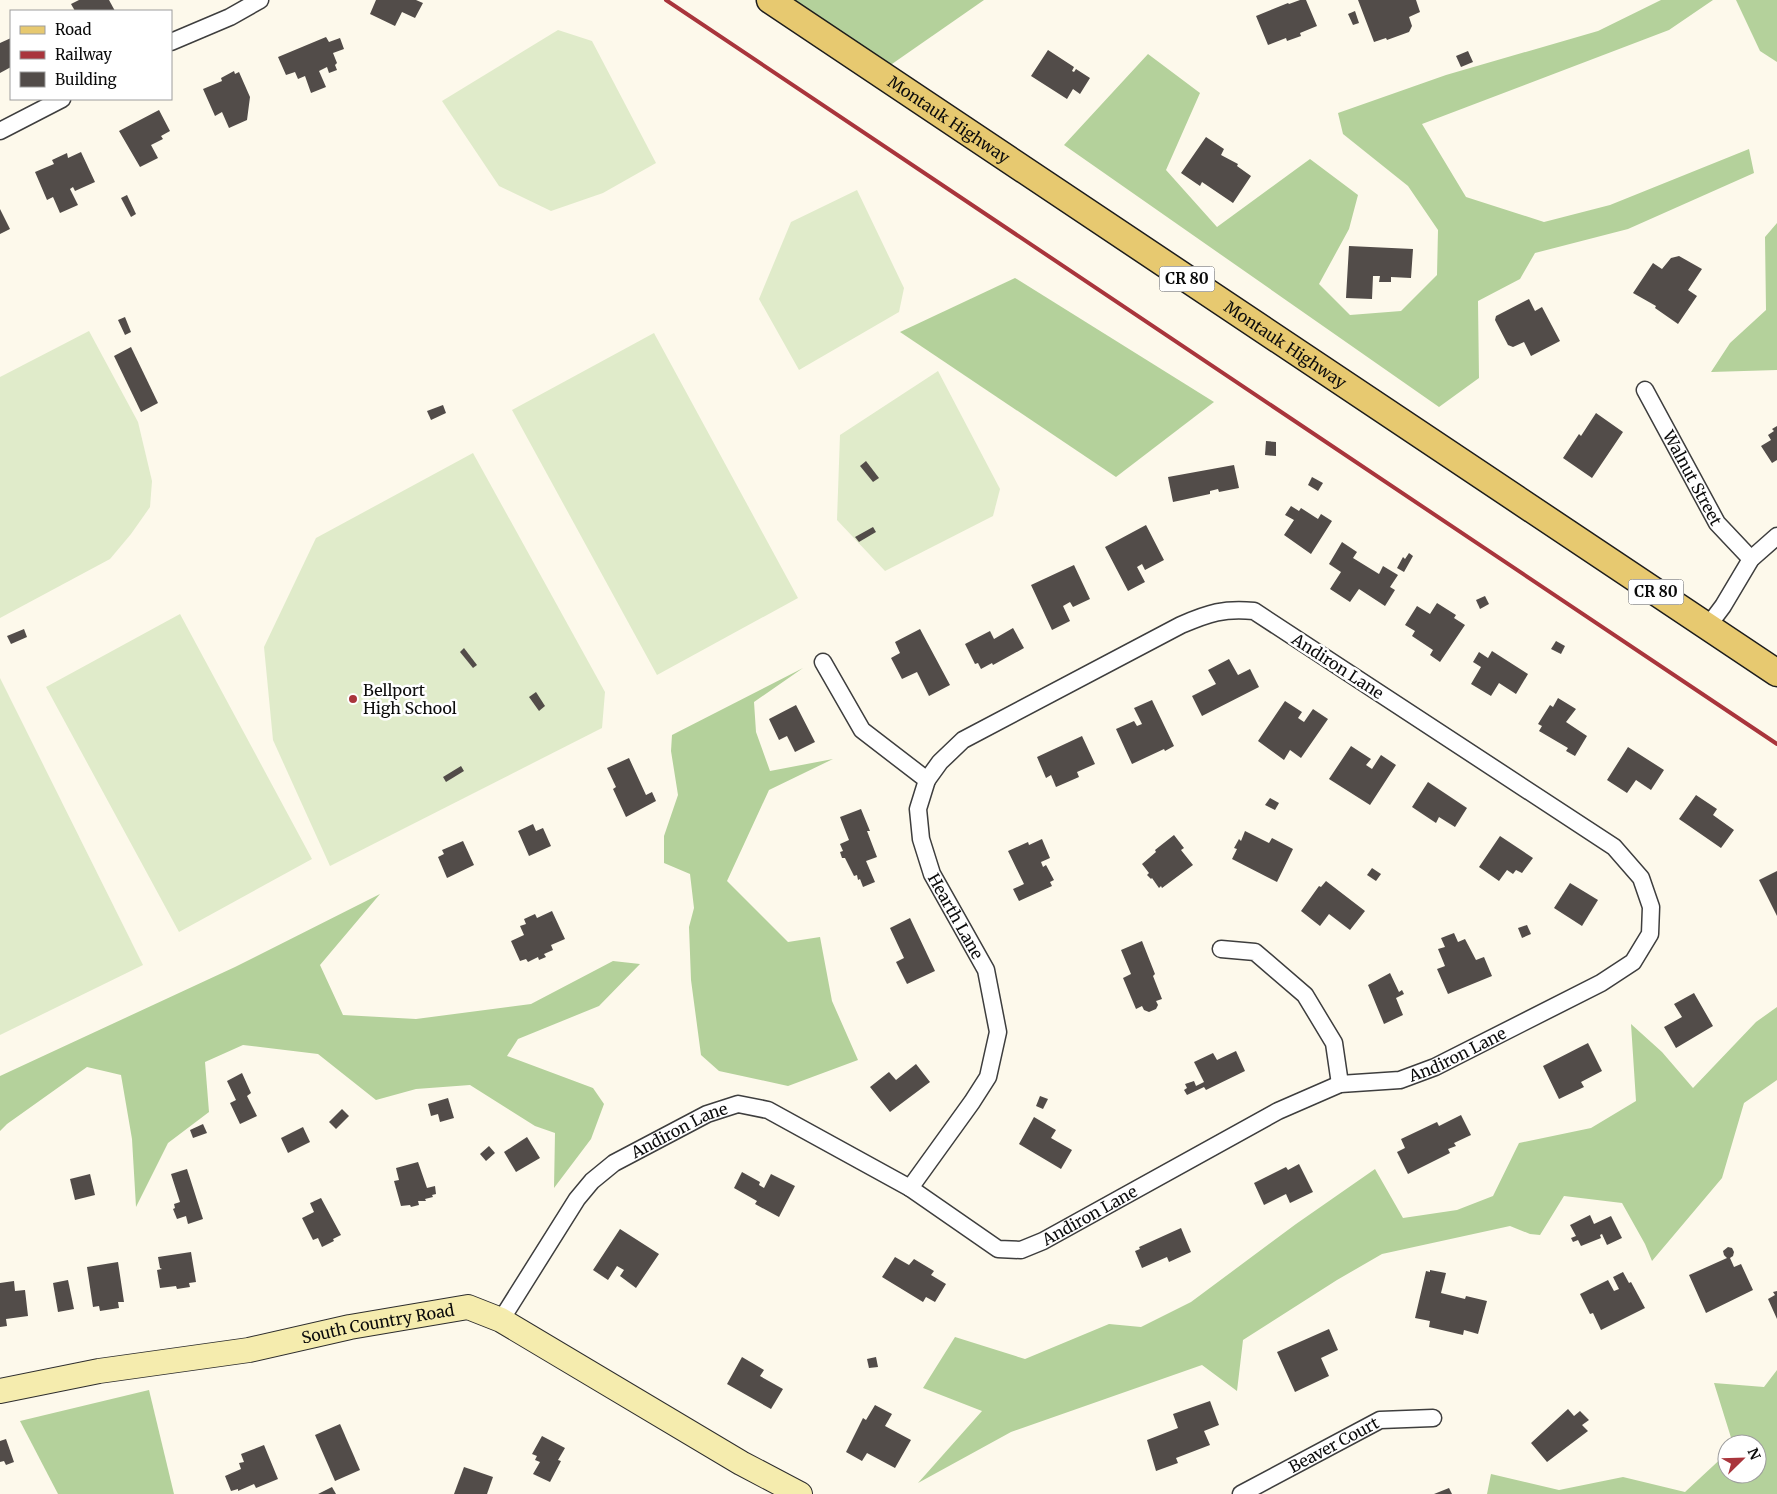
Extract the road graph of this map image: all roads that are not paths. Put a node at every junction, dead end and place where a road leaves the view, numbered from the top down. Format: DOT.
graph roads {
  1 [pos="260,0"];
  2 [pos="770,0"];
  3 [pos="172,42"];
  4 [pos="60,100"];
  5 [pos="0,131"];
  6 [pos="1645,390"];
  7 [pos="1777,536"];
  8 [pos="1751,559"];
  9 [pos="1708,626"];
  10 [pos="823,662"];
  11 [pos="1777,673"];
  12 [pos="927,780"];
  13 [pos="1221,949"];
  14 [pos="1340,1084"];
  15 [pos="910,1188"];
  16 [pos="501,1320"];
  17 [pos="0,1392"];
  18 [pos="1433,1418"];
  19 [pos="800,1494"];
  20 [pos="1241,1494"];
  1 -- 3 [label="street"];
  2 -- 9 [label="main road, Montauk Highway / CR 80"];
  4 -- 5 [label="street"];
  6 -- 8 [label="street, Walnut Street"];
  7 -- 8 [label="street"];
  8 -- 9 [label="street"];
  9 -- 11 [label="main road, Montauk Highway / CR 80"];
  10 -- 12 [label="street"];
  12 -- 14 [label="street, Andiron Lane"];
  12 -- 15 [label="street, Hearth Lane"];
  13 -- 14 [label="street"];
  14 -- 15 [label="street, Andiron Lane"];
  15 -- 16 [label="street, Andiron Lane"];
  16 -- 17 [label="main road, South Country Road"];
  16 -- 19 [label="main road, South Country Road"];
  18 -- 20 [label="street, Beaver Court"];
}
